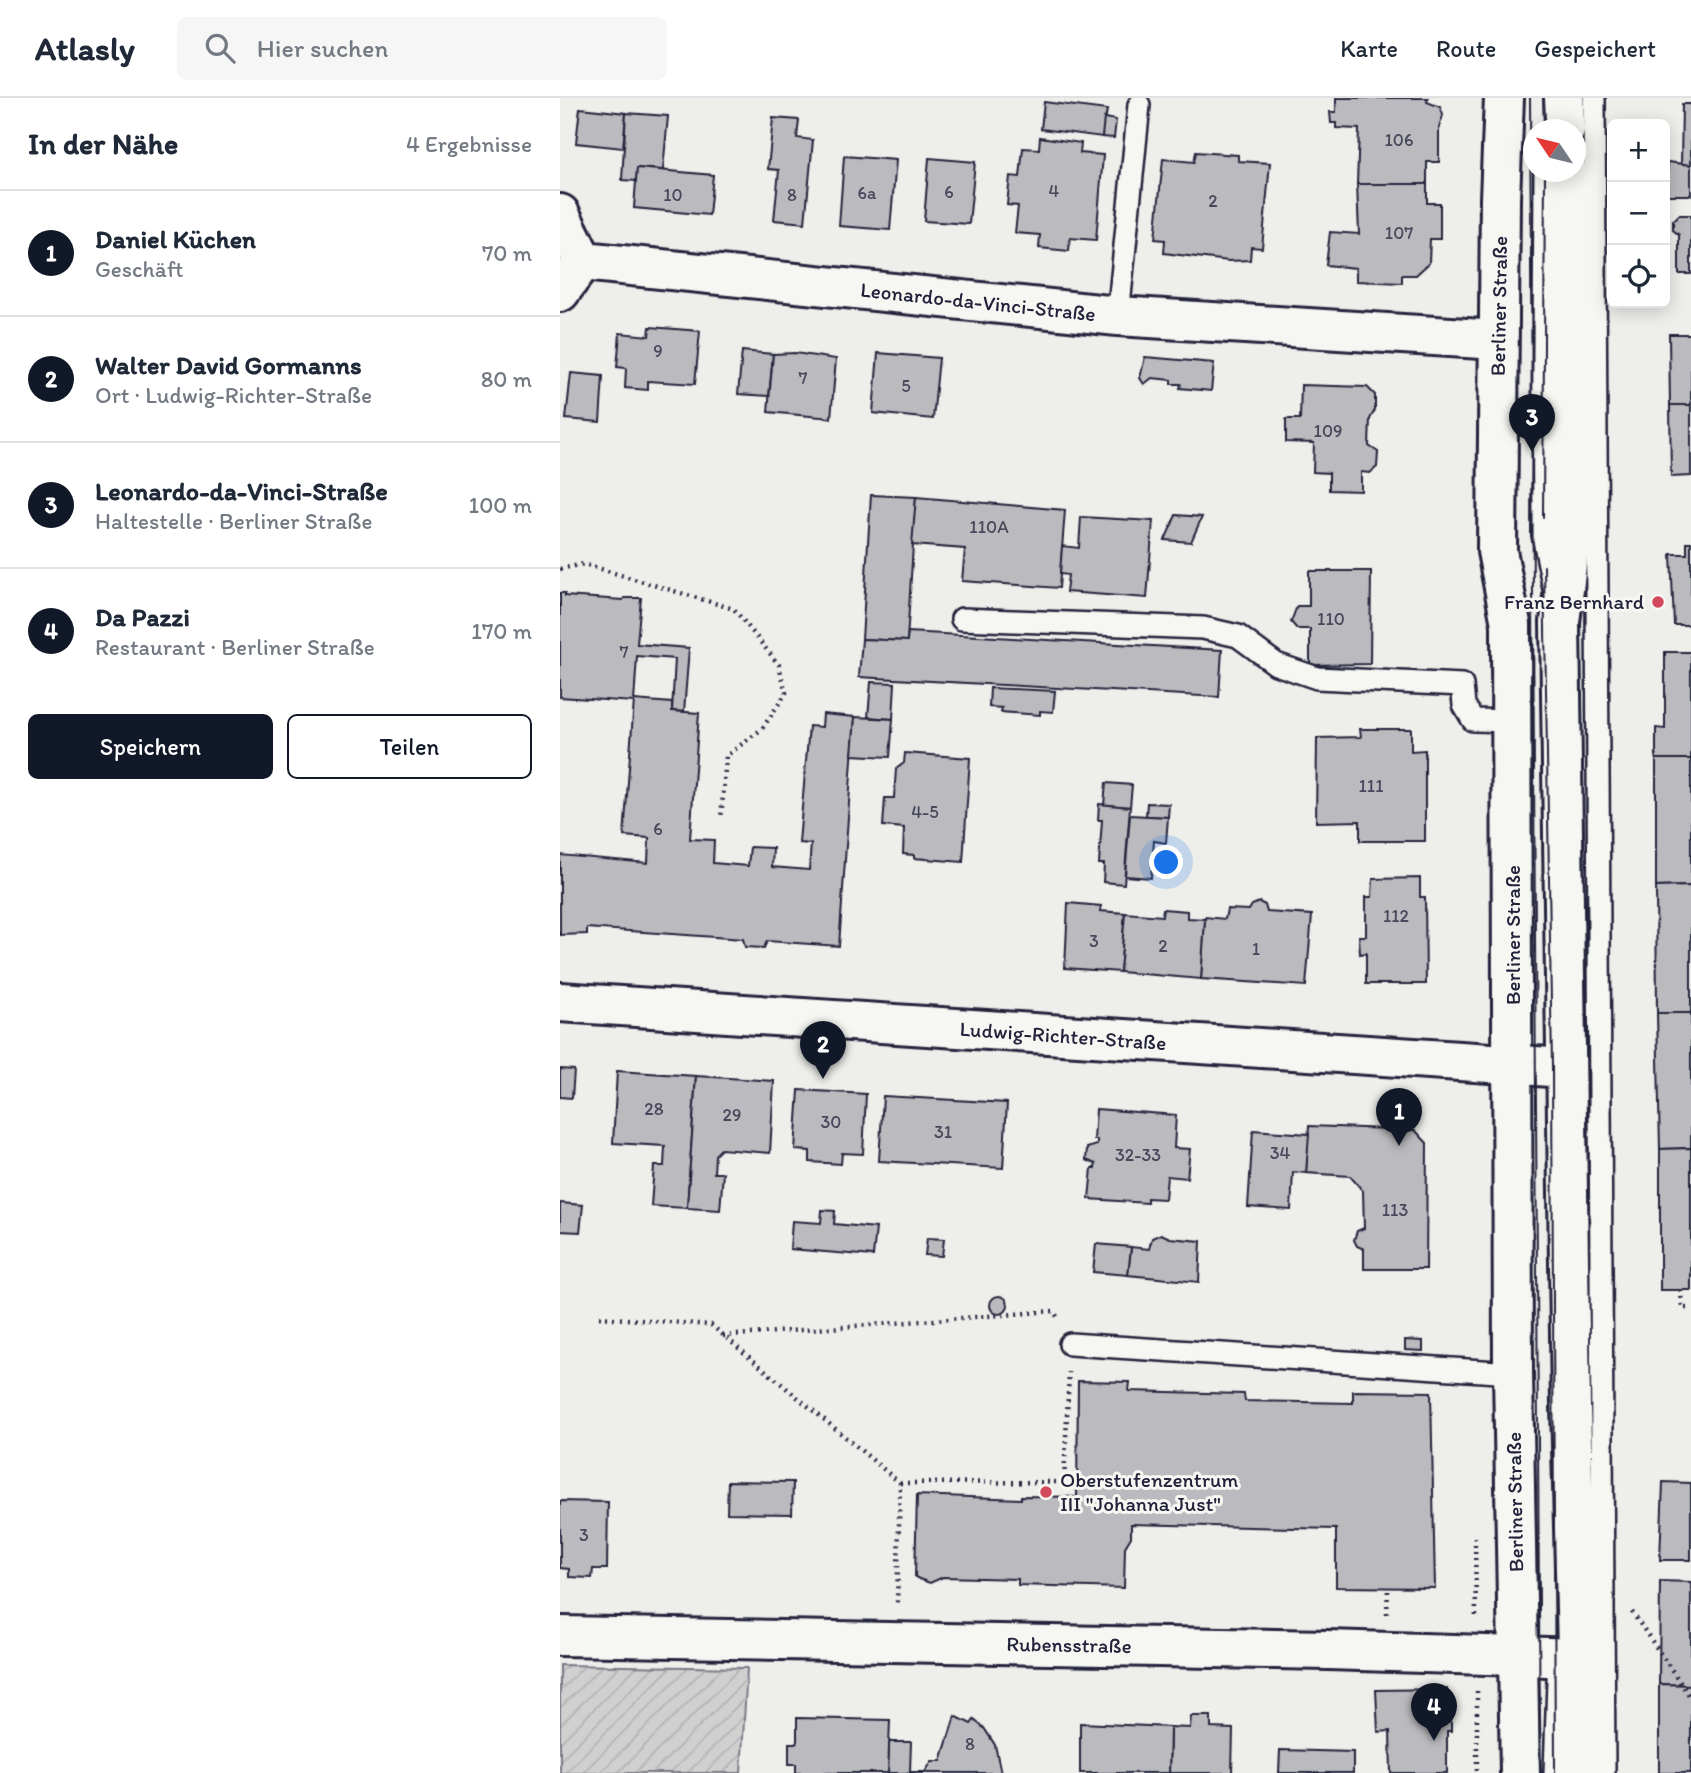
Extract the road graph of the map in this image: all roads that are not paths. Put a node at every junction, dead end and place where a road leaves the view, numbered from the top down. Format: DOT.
graph roads {
  1 [pos="1504,98"];
  2 [pos="1551,98"];
  3 [pos="1564,98"];
  4 [pos="1594,98"];
  5 [pos="1139,104"];
  6 [pos="1547,119"];
  7 [pos="1565,119"];
  8 [pos="1545,182"];
  9 [pos="1567,182"];
  10 [pos="560,214"];
  11 [pos="583,261"];
  12 [pos="560,292"];
  13 [pos="1118,316"];
  14 [pos="1498,340"];
  15 [pos="961,619"];
  16 [pos="1560,622"];
  17 [pos="1512,721"];
  18 [pos="560,1002"];
  19 [pos="1514,1066"];
  20 [pos="1566,1068"];
  21 [pos="1586,1287"];
  22 [pos="1070,1344"];
  23 [pos="1513,1373"];
  24 [pos="560,1636"];
  25 [pos="1517,1657"];
  26 [pos="1568,1658"];
  27 [pos="1520,1773"];
  28 [pos="1555,1773"];
  29 [pos="1580,1773"];
  30 [pos="1604,1773"];
  1 -- 14 [label="main road, Berliner Straße"];
  2 -- 6 [label="lane"];
  3 -- 7 [label="main road"];
  4 -- 21 [label="lane"];
  5 -- 13 [label="lane"];
  8 -- 16 [label="lane"];
  9 -- 16 [label="main road"];
  10 -- 11 [label="main road"];
  11 -- 12 [label="main road"];
  11 -- 13 [label="main road, Leonardo-da-Vinci-Straße"];
  13 -- 14 [label="main road, Leonardo-da-Vinci-Straße"];
  14 -- 17 [label="main road, Berliner Straße"];
  15 -- 17 [label="lane"];
  16 -- 20 [label="main road"];
  17 -- 19 [label="main road, Berliner Straße"];
  18 -- 19 [label="main road, Ludwig-Richter-Straße"];
  19 -- 20 [label="main road, Ludwig-Richter-Straße"];
  19 -- 23 [label="main road, Berliner Straße"];
  20 -- 21 [label="main road"];
  21 -- 26 [label="main road"];
  21 -- 30 [label="lane"];
  22 -- 23 [label="lane"];
  23 -- 25 [label="main road, Berliner Straße"];
  24 -- 25 [label="main road, Rubensstraße"];
  25 -- 26 [label="main road, Rubensstraße"];
  25 -- 27 [label="main road, Berliner Straße"];
  26 -- 28 [label="lane"];
  26 -- 29 [label="main road"];
}
